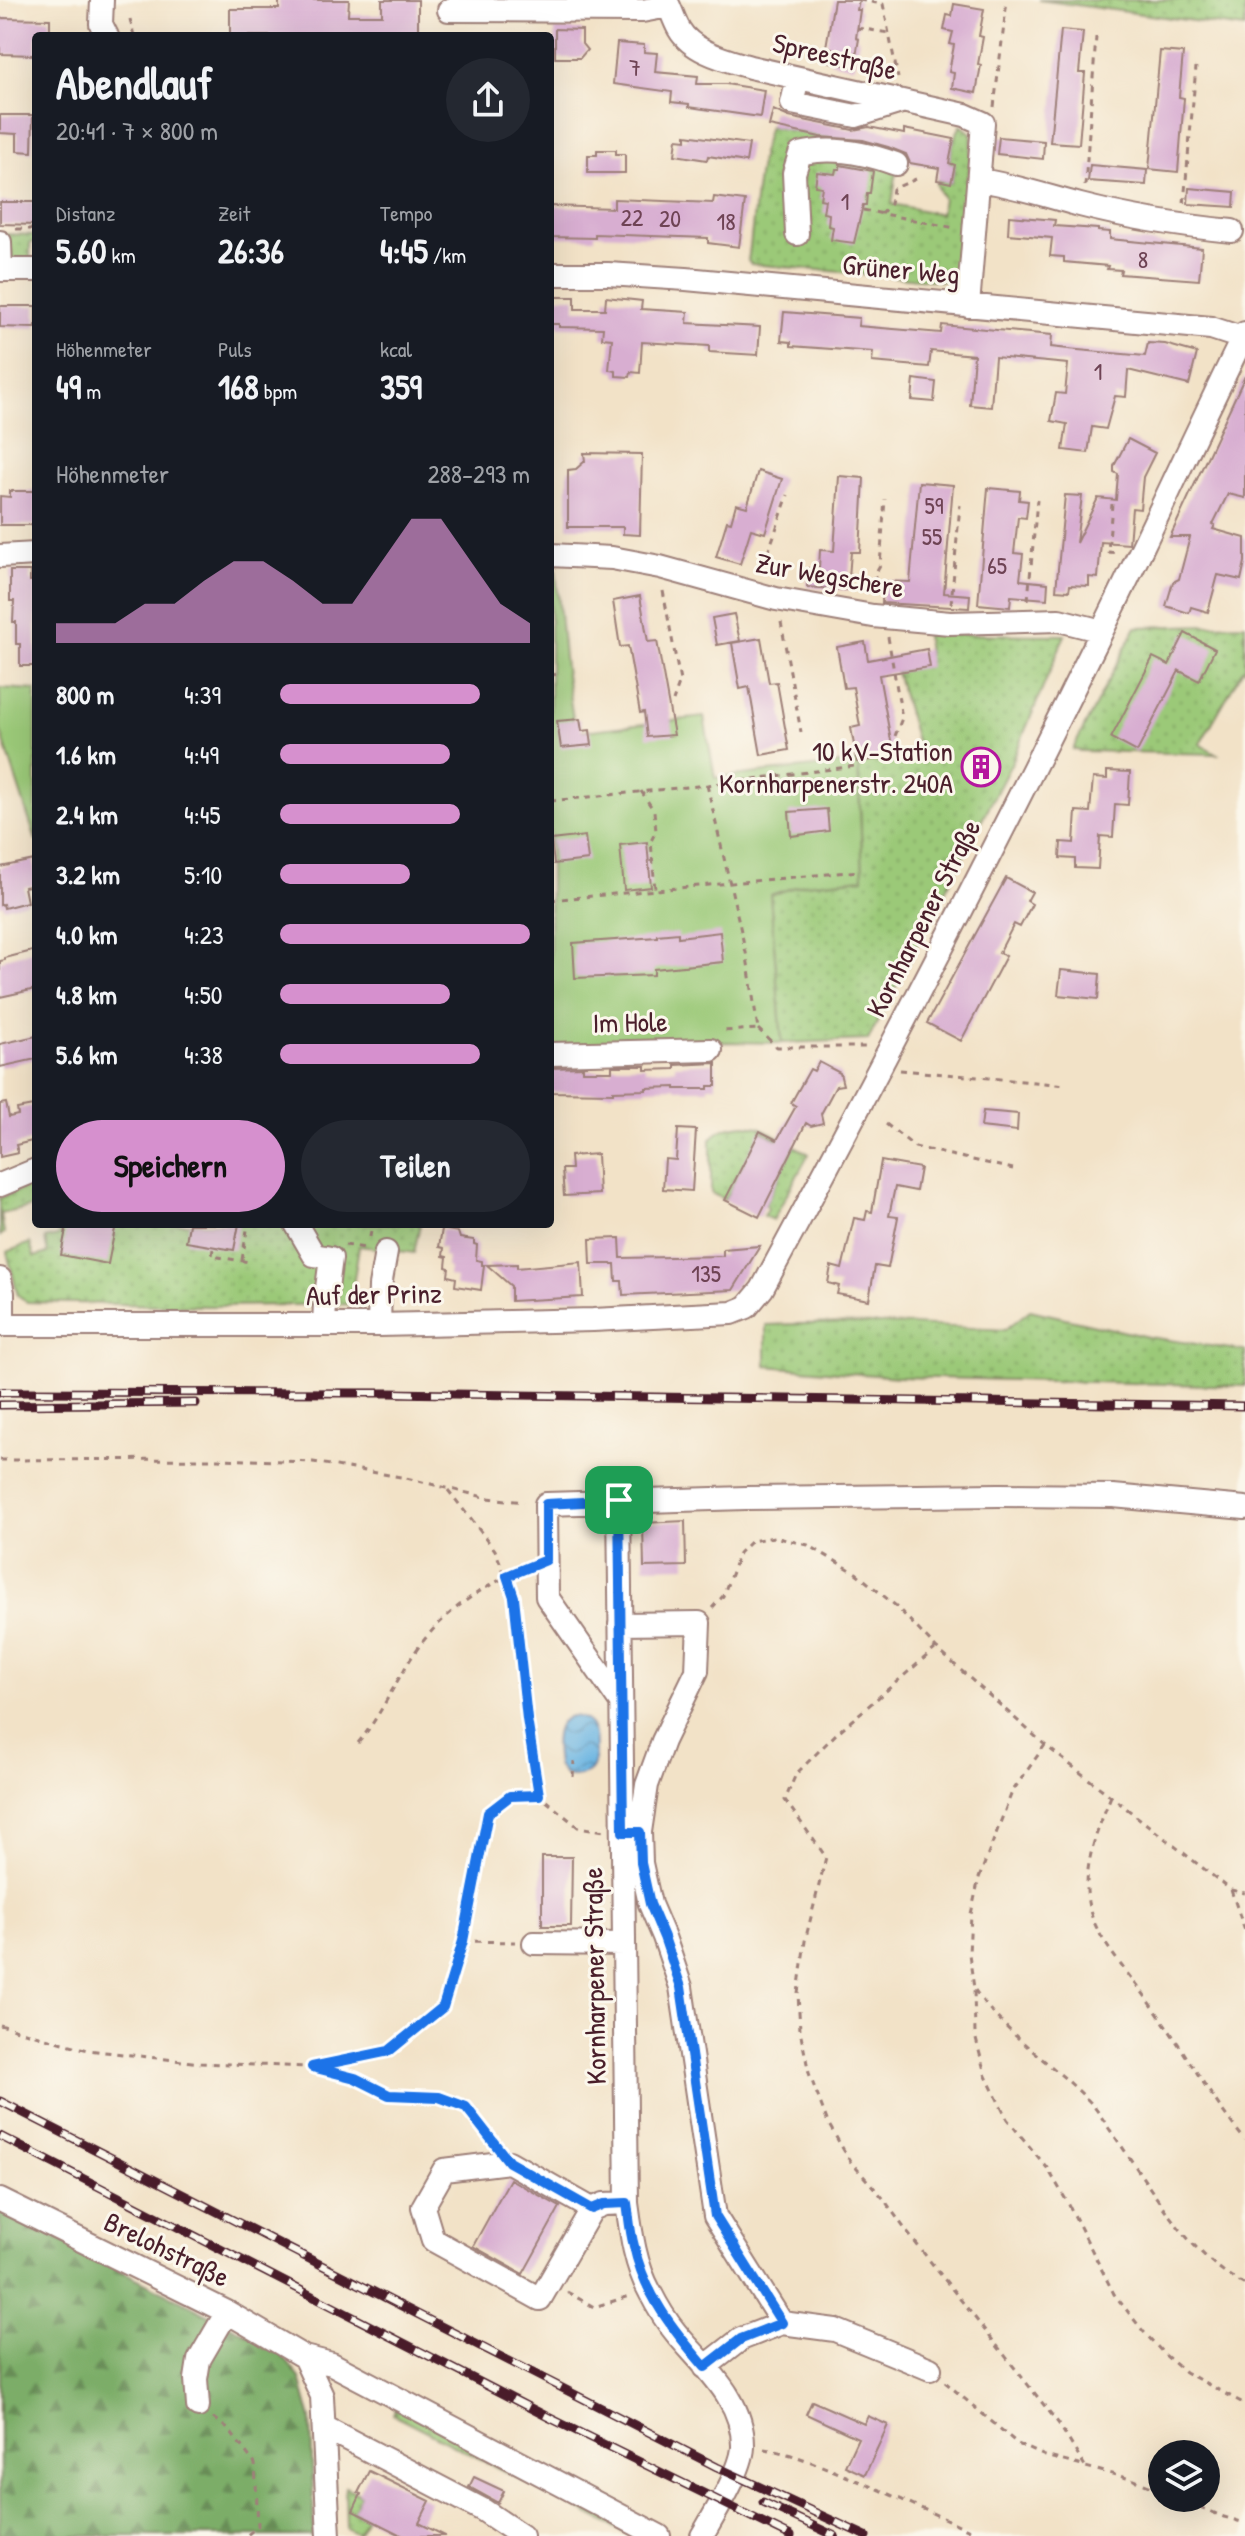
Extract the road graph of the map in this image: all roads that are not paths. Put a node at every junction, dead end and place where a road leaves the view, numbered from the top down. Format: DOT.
graph roads {
  1 [pos="102,0"];
  2 [pos="449,10"];
  3 [pos="105,32"];
  4 [pos="896,164"];
  5 [pos="979,180"];
  6 [pos="1232,231"];
  7 [pos="797,234"];
  8 [pos="0,242"];
  9 [pos="0,270"];
  10 [pos="32,270"];
  11 [pos="554,274"];
  12 [pos="968,306"];
  13 [pos="1244,336"];
  14 [pos="32,554"];
  15 [pos="554,555"];
  16 [pos="0,556"];
  17 [pos="1102,631"];
  18 [pos="711,1041"];
  19 [pos="554,1054"];
  20 [pos="32,1172"];
  21 [pos="0,1185"];
  22 [pos="298,1228"];
  23 [pos="386,1252"];
  24 [pos="0,1279"];
  25 [pos="747,1307"];
  26 [pos="1,1325"];
  27 [pos="324,1325"];
  28 [pos="379,1325"];
  29 [pos="619,1500"];
  30 [pos="1245,1508"];
  31 [pos="620,1624"];
  32 [pos="622,1704"];
  33 [pos="534,1943"];
  34 [pos="624,1944"];
  35 [pos="0,2200"];
  36 [pos="627,2203"];
  37 [pos="592,2209"];
  38 [pos="227,2312"];
  39 [pos="782,2323"];
  40 [pos="304,2357"];
  41 [pos="705,2367"];
  42 [pos="930,2369"];
  43 [pos="198,2406"];
  44 [pos="324,2427"];
  45 [pos="329,2536"];
  46 [pos="522,2536"];
  47 [pos="659,2536"];
  48 [pos="702,2536"];
  1 -- 3 [label="street"];
  2 -- 5 [label="street, Spreestraße"];
  4 -- 7 [label="street"];
  5 -- 6 [label="street"];
  5 -- 12 [label="street"];
  8 -- 9 [label="street"];
  9 -- 10 [label="street"];
  11 -- 12 [label="street, Grüner Weg"];
  12 -- 13 [label="street, Grüner Weg"];
  13 -- 17 [label="street, Kornharpener Straße"];
  14 -- 16 [label="street"];
  15 -- 17 [label="street, Zur Wegschere"];
  17 -- 25 [label="street, Kornharpener Straße"];
  18 -- 19 [label="street, Im Hole"];
  20 -- 21 [label="street"];
  22 -- 27 [label="street"];
  23 -- 28 [label="street"];
  24 -- 26 [label="street"];
  25 -- 28 [label="street, Auf der Prinz"];
  26 -- 27 [label="street, Auf der Prinz"];
  27 -- 28 [label="street, Auf der Prinz"];
  29 -- 30 [label="street"];
  29 -- 31 [label="street, Kornharpener Straße"];
  29 -- 32 [label="street"];
  31 -- 32 [label="street, Kornharpener Straße"];
  31 -- 39 [label="street"];
  32 -- 34 [label="street, Kornharpener Straße"];
  33 -- 34 [label="street"];
  34 -- 36 [label="street, Kornharpener Straße"];
  35 -- 38 [label="street, Brelohstraße"];
  36 -- 37 [label="street"];
  36 -- 41 [label="street, Kornharpener Straße"];
  37 -- 37 [label="street"];
  38 -- 40 [label="street, Brelohstraße"];
  38 -- 43 [label="street"];
  39 -- 41 [label="street"];
  39 -- 42 [label="street"];
  40 -- 44 [label="street"];
  40 -- 47 [label="street"];
  41 -- 48 [label="street, Kornharpener Straße"];
  44 -- 45 [label="street"];
  44 -- 46 [label="street"];
}
